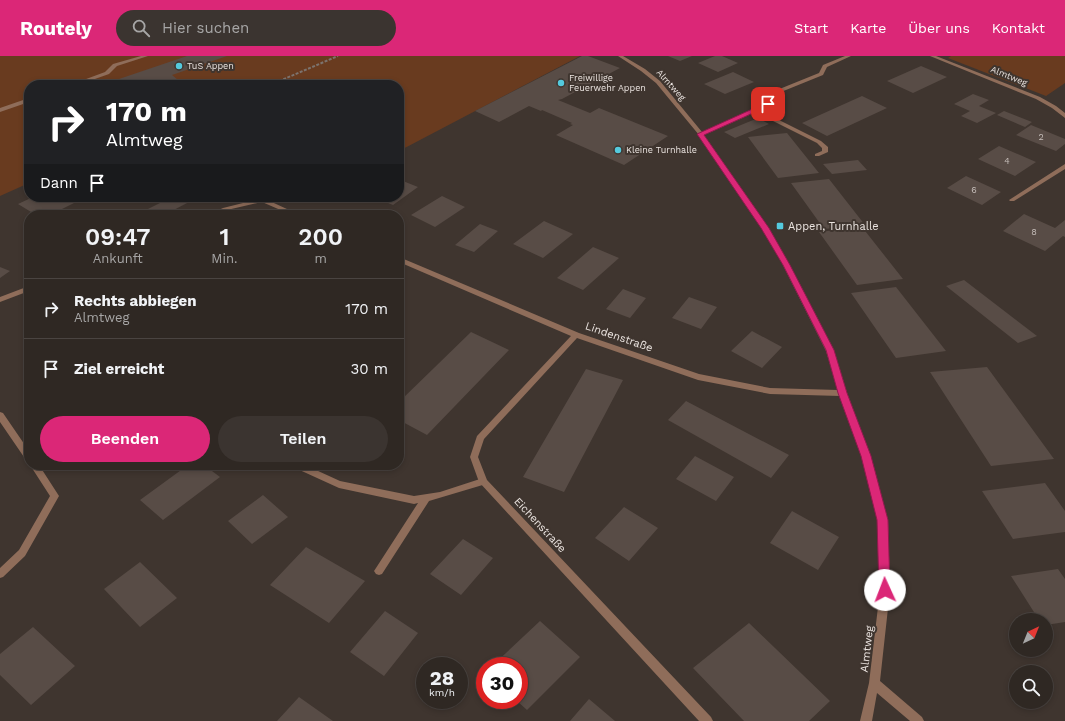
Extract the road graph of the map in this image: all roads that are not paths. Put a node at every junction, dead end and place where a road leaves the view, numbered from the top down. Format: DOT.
graph roads {
  1 [pos="146,56"];
  2 [pos="620,56"];
  3 [pos="849,56"];
  4 [pos="932,56"];
  5 [pos="88,80"];
  6 [pos="24,102"];
  7 [pos="0,110"];
  8 [pos="755,110"];
  9 [pos="1065,116"];
  10 [pos="701,134"];
  11 [pos="817,155"];
  12 [pos="1065,166"];
  13 [pos="1012,200"];
  14 [pos="255,202"];
  15 [pos="268,202"];
  16 [pos="224,210"];
  17 [pos="286,210"];
  18 [pos="404,261"];
  19 [pos="24,290"];
  20 [pos="0,300"];
  21 [pos="576,335"];
  22 [pos="843,393"];
  23 [pos="0,415"];
  24 [pos="24,451"];
  25 [pos="37,470"];
  26 [pos="308,470"];
  27 [pos="483,482"];
  28 [pos="426,499"];
  29 [pos="379,571"];
  30 [pos="0,574"];
  31 [pos="874,683"];
  32 [pos="707,721"];
  33 [pos="866,721"];
  34 [pos="918,721"];
  1 -- 5 [label="street"];
  2 -- 10 [label="street, Almtweg"];
  3 -- 8 [label="street"];
  4 -- 9 [label="street, Almtweg"];
  6 -- 7 [label="street"];
  8 -- 10 [label="street"];
  8 -- 11 [label="street"];
  10 -- 22 [label="street, Almtweg"];
  12 -- 13 [label="street"];
  14 -- 16 [label="street"];
  15 -- 17 [label="street"];
  18 -- 21 [label="street, Lindenstraße"];
  19 -- 20 [label="street"];
  21 -- 22 [label="street, Lindenstraße"];
  21 -- 27 [label="street, Eichenstraße"];
  22 -- 31 [label="street, Almtweg"];
  23 -- 24 [label="street"];
  25 -- 30 [label="street"];
  26 -- 28 [label="street"];
  27 -- 28 [label="street"];
  27 -- 32 [label="street, Eichenstraße"];
  28 -- 29 [label="street"];
  31 -- 33 [label="street, Almtweg"];
  31 -- 34 [label="street"];
}
